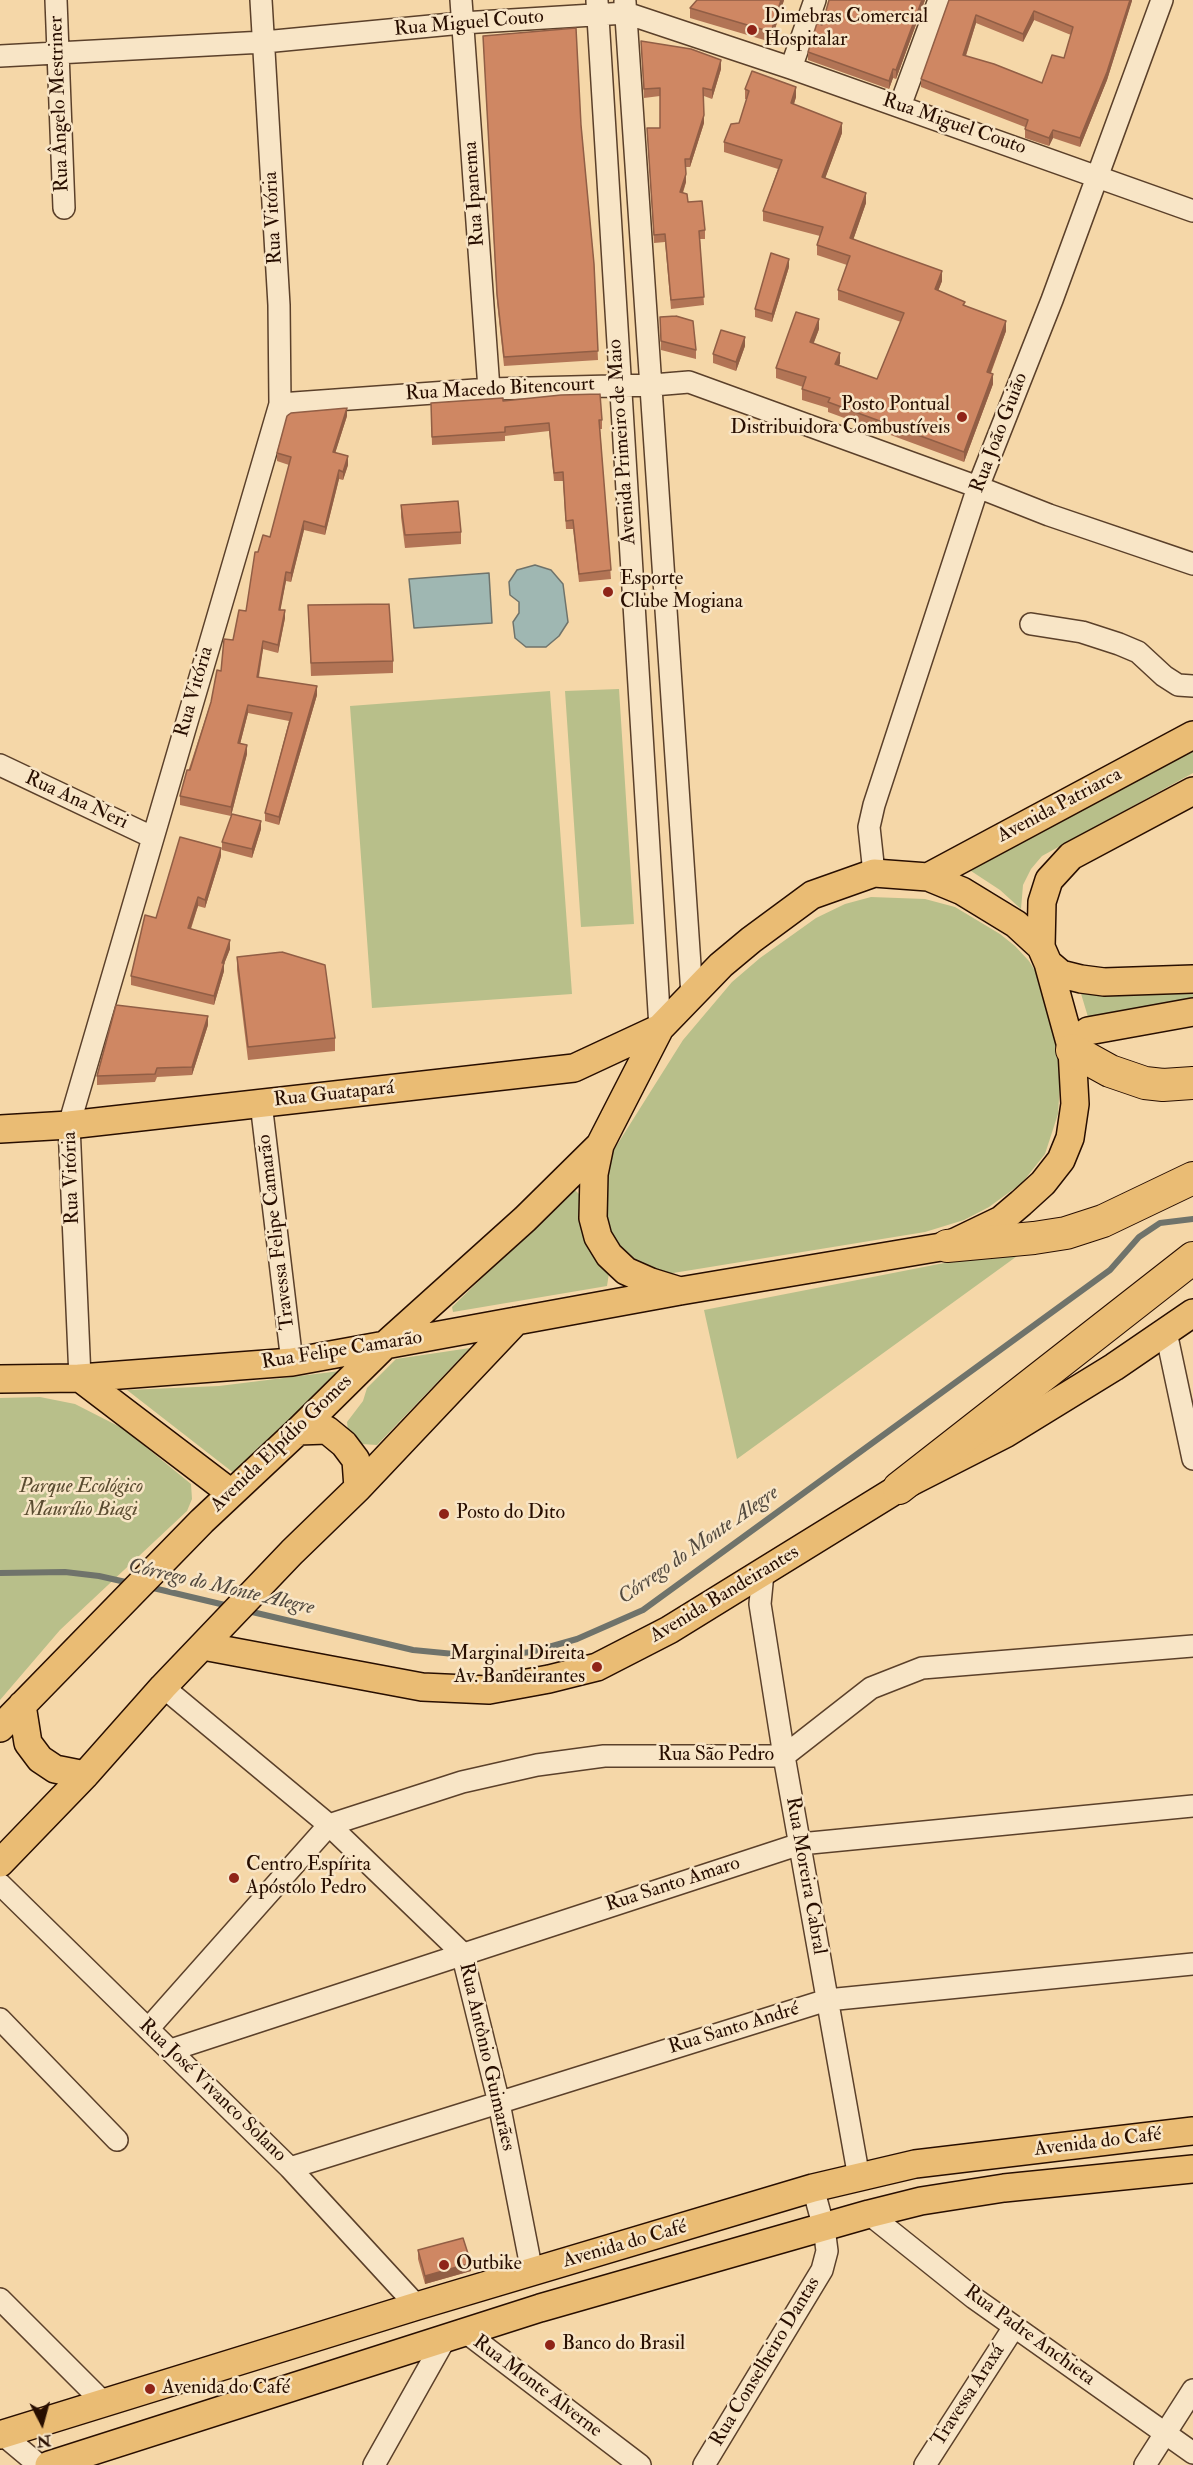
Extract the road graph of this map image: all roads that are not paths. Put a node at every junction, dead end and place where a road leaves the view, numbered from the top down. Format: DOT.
graph roads {
  1 [pos="56,0"];
  2 [pos="261,0"];
  3 [pos="461,0"];
  4 [pos="815,0"];
  5 [pos="939,0"];
  6 [pos="1162,0"];
  7 [pos="626,6"];
  8 [pos="598,7"];
  9 [pos="462,23"];
  10 [pos="264,42"];
  11 [pos="59,54"];
  12 [pos="0,56"];
  13 [pos="791,68"];
  14 [pos="900,106"];
  15 [pos="1098,176"];
  16 [pos="64,208"];
  17 [pos="1193,211"];
  18 [pos="620,385"];
  19 [pos="653,385"];
  20 [pos="489,389"];
  21 [pos="280,404"];
  22 [pos="978,487"];
  23 [pos="1193,564"];
  24 [pos="1031,624"];
  25 [pos="1193,686"];
  26 [pos="1193,735"];
  27 [pos="1,768"];
  28 [pos="1193,791"];
  29 [pos="152,837"];
  30 [pos="874,873"];
  31 [pos="928,877"];
  32 [pos="1044,955"];
  33 [pos="1193,979"];
  34 [pos="692,995"];
  35 [pos="1193,1012"];
  36 [pos="660,1028"];
  37 [pos="1072,1050"];
  38 [pos="1193,1083"];
  39 [pos="261,1103"];
  40 [pos="69,1125"];
  41 [pos="0,1129"];
  42 [pos="600,1145"];
  43 [pos="1193,1178"];
  44 [pos="947,1246"];
  45 [pos="1193,1258"];
  46 [pos="680,1291"];
  47 [pos="1193,1313"];
  48 [pos="516,1321"];
  49 [pos="1166,1332"];
  50 [pos="385,1345"];
  51 [pos="292,1362"];
  52 [pos="81,1378"];
  53 [pos="0,1379"];
  54 [pos="298,1431"];
  55 [pos="1193,1459"];
  56 [pos="358,1488"];
  57 [pos="899,1488"];
  58 [pos="231,1493"];
  59 [pos="763,1573"];
  60 [pos="203,1646"];
  61 [pos="1193,1646"];
  62 [pos="163,1687"];
  63 [pos="22,1705"];
  64 [pos="0,1728"];
  65 [pos="784,1756"];
  66 [pos="86,1775"];
  67 [pos="1193,1806"];
  68 [pos="329,1825"];
  69 [pos="800,1844"];
  70 [pos="0,1863"];
  71 [pos="0,1884"];
  72 [pos="462,1953"];
  73 [pos="1193,1964"];
  74 [pos="827,2000"];
  75 [pos="0,2019"];
  76 [pos="148,2029"];
  77 [pos="171,2050"];
  78 [pos="498,2103"];
  79 [pos="1193,2132"];
  80 [pos="117,2140"];
  81 [pos="290,2168"];
  82 [pos="1193,2169"];
  83 [pos="859,2178"];
  84 [pos="813,2188"];
  85 [pos="869,2214"];
  86 [pos="824,2228"];
  87 [pos="532,2272"];
  88 [pos="0,2299"];
  89 [pos="417,2306"];
  90 [pos="1014,2327"];
  91 [pos="455,2334"];
  92 [pos="1193,2390"];
  93 [pos="104,2403"];
  94 [pos="1165,2434"];
  95 [pos="1,2435"];
  96 [pos="1193,2453"];
  97 [pos="39,2465"];
  98 [pos="49,2465"];
  99 [pos="374,2465"];
  100 [pos="640,2465"];
  101 [pos="704,2465"];
  102 [pos="925,2465"];
  103 [pos="1145,2465"];
  1 -- 11 [label="street, Rua Ângelo Mestriner"];
  2 -- 10 [label="street, Rua Vitória"];
  3 -- 9 [label="street, Rua Ipanema"];
  4 -- 13 [label="street"];
  5 -- 14 [label="street"];
  6 -- 15 [label="street, Rua João Guião"];
  7 -- 8 [label="street, Rua Miguel Couto"];
  7 -- 13 [label="street, Rua Miguel Couto"];
  7 -- 19 [label="street, Avenida Primeiro de Maio"];
  8 -- 9 [label="street, Rua Miguel Couto"];
  8 -- 18 [label="street, Avenida Primeiro de Maio"];
  9 -- 10 [label="street, Rua Miguel Couto"];
  9 -- 20 [label="street, Rua Ipanema"];
  10 -- 11 [label="street, Rua Miguel Couto"];
  10 -- 21 [label="street, Rua Vitória"];
  11 -- 12 [label="street, Rua Miguel Couto"];
  11 -- 16 [label="street, Rua Ângelo Mestriner"];
  13 -- 14 [label="street, Rua Miguel Couto"];
  14 -- 15 [label="street, Rua Miguel Couto"];
  15 -- 17 [label="street, Rua Miguel Couto"];
  15 -- 22 [label="street, Rua João Guião"];
  18 -- 19 [label="street, Rua Macedo Bitencourt"];
  18 -- 20 [label="street, Rua Macedo Bitencourt"];
  18 -- 36 [label="street, Avenida Primeiro de Maio"];
  19 -- 22 [label="street, Rua Macedo Bitencourt"];
  19 -- 34 [label="street, Avenida Primeiro de Maio"];
  20 -- 21 [label="street, Rua Macedo Bitencourt"];
  21 -- 29 [label="street, Rua Vitória"];
  22 -- 23 [label="street, Rua Macedo Bitencourt"];
  22 -- 30 [label="street, Rua João Guião"];
  24 -- 25 [label="street"];
  26 -- 31 [label="main road, Avenida Patriarca"];
  27 -- 29 [label="street, Rua Ana Neri"];
  28 -- 32 [label="main road"];
  29 -- 40 [label="street, Rua Vitória"];
  30 -- 31 [label="main road"];
  30 -- 34 [label="main road"];
  31 -- 32 [label="main road"];
  32 -- 33 [label="main road"];
  32 -- 37 [label="main road"];
  34 -- 36 [label="main road"];
  35 -- 37 [label="main road"];
  36 -- 39 [label="main road, Rua Guatapará"];
  36 -- 42 [label="main road"];
  37 -- 38 [label="highway"];
  37 -- 44 [label="main road"];
  39 -- 40 [label="main road, Rua Guatapará"];
  39 -- 51 [label="street, Travessa Felipe Camarão"];
  40 -- 41 [label="main road, Rua Guatapará"];
  40 -- 52 [label="street, Rua Vitória"];
  42 -- 46 [label="main road"];
  42 -- 50 [label="main road, Avenida Elpídio Gomes"];
  43 -- 44 [label="highway"];
  44 -- 46 [label="main road"];
  45 -- 57 [label="highway"];
  46 -- 48 [label="main road, Rua Felipe Camarão"];
  47 -- 49 [label="main road, Avenida Bandeirantes"];
  48 -- 50 [label="main road, Rua Felipe Camarão"];
  48 -- 56 [label="main road"];
  49 -- 55 [label="street"];
  49 -- 57 [label="main road, Avenida Bandeirantes"];
  50 -- 51 [label="main road, Rua Felipe Camarão"];
  50 -- 54 [label="main road, Avenida Elpídio Gomes"];
  51 -- 52 [label="main road, Rua Felipe Camarão"];
  52 -- 53 [label="main road, Rua Felipe Camarão"];
  52 -- 58 [label="main road"];
  54 -- 56 [label="main road"];
  54 -- 58 [label="main road, Avenida Elpídio Gomes"];
  56 -- 60 [label="main road"];
  57 -- 59 [label="main road, Avenida Bandeirantes"];
  58 -- 63 [label="main road, Avenida Elpídio Gomes"];
  59 -- 60 [label="main road, Avenida Bandeirantes"];
  59 -- 65 [label="street, Rua Moreira Cabral"];
  60 -- 62 [label="main road"];
  61 -- 65 [label="street, Rua São Pedro"];
  62 -- 66 [label="main road"];
  62 -- 68 [label="street, Rua Antônio Guimarães"];
  63 -- 64 [label="main road, Avenida Elpídio Gomes"];
  63 -- 66 [label="main road"];
  65 -- 68 [label="street, Rua São Pedro"];
  65 -- 69 [label="street, Rua Moreira Cabral"];
  66 -- 70 [label="main road"];
  67 -- 69 [label="street, Rua Santo Amaro"];
  68 -- 72 [label="street, Rua Antônio Guimarães"];
  68 -- 76 [label="street"];
  69 -- 72 [label="street, Rua Santo Amaro"];
  69 -- 74 [label="street, Rua Moreira Cabral"];
  71 -- 76 [label="street, Rua José Vivanco Solano"];
  72 -- 77 [label="street, Rua Santo Amaro"];
  72 -- 78 [label="street, Rua Antônio Guimarães"];
  73 -- 74 [label="street, Rua Santo André"];
  74 -- 78 [label="street, Rua Santo André"];
  74 -- 83 [label="street, Rua Moreira Cabral"];
  75 -- 80 [label="street"];
  76 -- 77 [label="street, Rua José Vivanco Solano"];
  77 -- 81 [label="street, Rua José Vivanco Solano"];
  78 -- 81 [label="street, Rua Santo André"];
  78 -- 87 [label="street, Rua Antônio Guimarães"];
  79 -- 83 [label="main road, Avenida do Café"];
  81 -- 89 [label="street, Rua José Vivanco Solano"];
  82 -- 85 [label="main road, Avenida do Café"];
  83 -- 84 [label="main road, Avenida do Café"];
  84 -- 86 [label="street, Rua Conselheiro Dantas"];
  84 -- 87 [label="main road, Avenida do Café"];
  85 -- 86 [label="main road, Avenida do Café"];
  85 -- 90 [label="street, Rua Padre Anchieta"];
  86 -- 91 [label="main road, Avenida do Café"];
  86 -- 101 [label="street, Rua Conselheiro Dantas"];
  87 -- 89 [label="main road, Avenida do Café"];
  88 -- 93 [label="street"];
  89 -- 93 [label="main road, Avenida do Café"];
  90 -- 94 [label="street, Rua Padre Anchieta"];
  90 -- 102 [label="street, Travessa Araxá"];
  91 -- 98 [label="main road, Avenida do Café"];
  91 -- 99 [label="street"];
  91 -- 100 [label="street, Rua Monte Alverne"];
  92 -- 94 [label="street"];
  93 -- 95 [label="main road, Avenida do Café"];
  94 -- 96 [label="street, Rua Padre Anchieta"];
  94 -- 103 [label="street"];
  95 -- 97 [label="street"];
}
